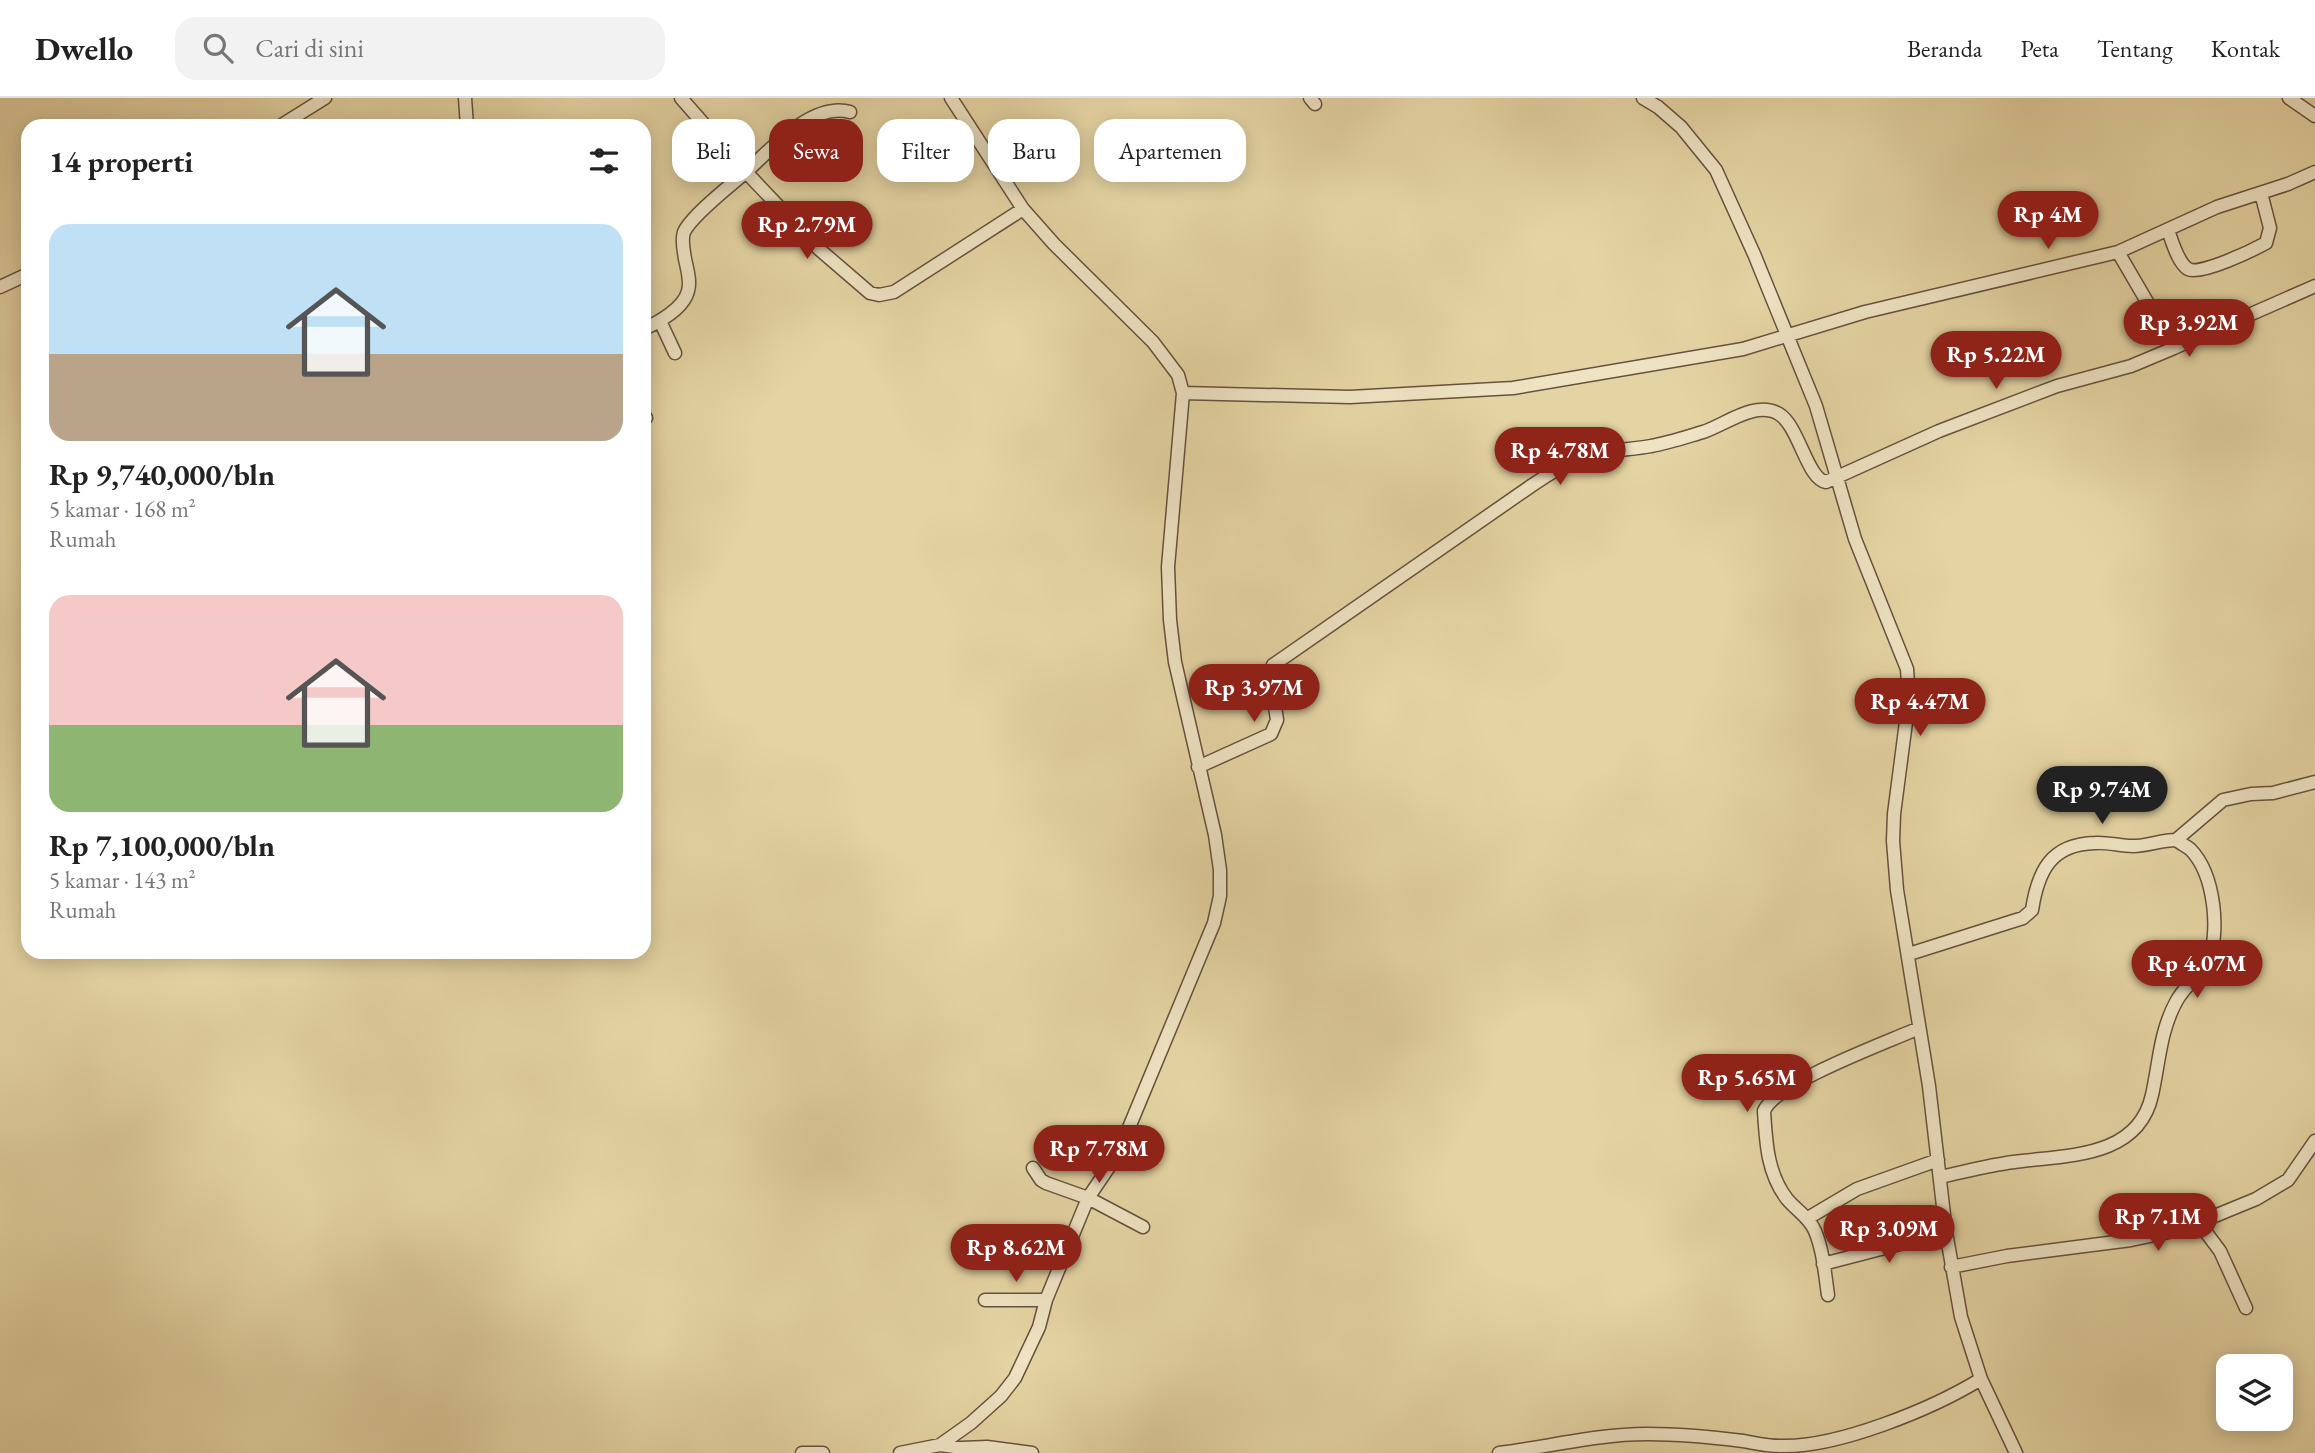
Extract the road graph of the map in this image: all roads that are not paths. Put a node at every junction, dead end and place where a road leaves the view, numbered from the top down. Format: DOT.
graph roads {
  1 [pos="325,98"];
  2 [pos="466,98"];
  3 [pos="681,98"];
  4 [pos="951,98"];
  5 [pos="1643,98"];
  6 [pos="2289,98"];
  7 [pos="850,112"];
  8 [pos="2315,116"];
  9 [pos="291,119"];
  10 [pos="467,119"];
  11 [pos="699,119"];
  12 [pos="755,164"];
  13 [pos="2315,172"];
  14 [pos="755,181"];
  15 [pos="734,182"];
  16 [pos="2261,193"];
  17 [pos="1023,209"];
  18 [pos="2168,230"];
  19 [pos="2118,252"];
  20 [pos="21,277"];
  21 [pos="2315,286"];
  22 [pos="0,287"];
  23 [pos="660,321"];
  24 [pos="651,326"];
  25 [pos="1787,337"];
  26 [pos="2174,348"];
  27 [pos="675,353"];
  28 [pos="1183,393"];
  29 [pos="1837,478"];
  30 [pos="1198,767"];
  31 [pos="2315,782"];
  32 [pos="2176,840"];
  33 [pos="1909,954"];
  34 [pos="1919,1028"];
  35 [pos="2315,1141"];
  36 [pos="1938,1160"];
  37 [pos="1034,1168"];
  38 [pos="1940,1177"];
  39 [pos="1088,1198"];
  40 [pos="1808,1218"];
  41 [pos="2199,1223"];
  42 [pos="1143,1227"];
  43 [pos="1946,1232"];
  44 [pos="1823,1264"];
  45 [pos="1951,1267"];
  46 [pos="1828,1295"];
  47 [pos="985,1300"];
  48 [pos="1046,1300"];
  49 [pos="2246,1308"];
  50 [pos="1981,1379"];
  51 [pos="940,1445"];
  52 [pos="1745,1447"];
  53 [pos="802,1453"];
  54 [pos="823,1453"];
  55 [pos="900,1453"];
  56 [pos="1032,1453"];
  57 [pos="1499,1453"];
  58 [pos="2016,1453"];
  1 -- 9 [label="street"];
  2 -- 10 [label="street"];
  3 -- 11 [label="street"];
  4 -- 17 [label="street"];
  5 -- 25 [label="street"];
  6 -- 8 [label="street"];
  7 -- 12 [label="street"];
  13 -- 16 [label="street"];
  14 -- 17 [label="street"];
  15 -- 23 [label="street"];
  16 -- 18 [label="street"];
  16 -- 18 [label="street"];
  17 -- 28 [label="street"];
  18 -- 19 [label="street"];
  19 -- 25 [label="street"];
  19 -- 26 [label="street"];
  20 -- 22 [label="street"];
  21 -- 26 [label="street"];
  23 -- 24 [label="street"];
  23 -- 27 [label="street"];
  25 -- 28 [label="street"];
  25 -- 29 [label="street"];
  26 -- 29 [label="street"];
  28 -- 30 [label="street"];
  29 -- 30 [label="street"];
  29 -- 33 [label="street"];
  30 -- 39 [label="street"];
  31 -- 32 [label="street"];
  32 -- 33 [label="street"];
  32 -- 38 [label="street"];
  33 -- 34 [label="street"];
  34 -- 36 [label="street"];
  34 -- 40 [label="street"];
  35 -- 41 [label="street"];
  36 -- 38 [label="street"];
  36 -- 40 [label="street"];
  37 -- 39 [label="street"];
  38 -- 43 [label="street"];
  39 -- 42 [label="street"];
  39 -- 48 [label="street"];
  40 -- 44 [label="street"];
  41 -- 45 [label="street"];
  41 -- 49 [label="street"];
  43 -- 44 [label="street"];
  43 -- 45 [label="street"];
  44 -- 46 [label="street"];
  45 -- 50 [label="street"];
  47 -- 48 [label="street"];
  48 -- 51 [label="street"];
  50 -- 52 [label="street"];
  50 -- 58 [label="street"];
  51 -- 55 [label="street"];
  51 -- 56 [label="street"];
  52 -- 57 [label="street"];
  53 -- 54 [label="street"];
}
